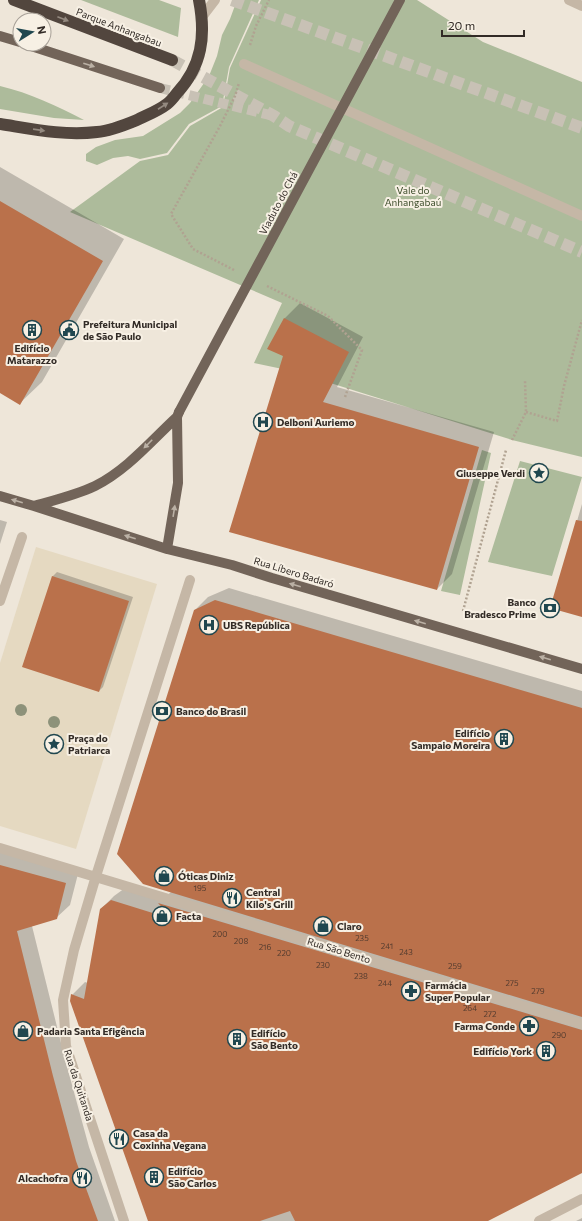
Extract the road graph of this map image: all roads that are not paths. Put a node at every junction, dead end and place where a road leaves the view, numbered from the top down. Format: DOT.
graph roads {
  1 [pos="14,0"];
  2 [pos="199,0"];
  3 [pos="215,0"];
  4 [pos="400,0"];
  5 [pos="569,0"];
  6 [pos="582,6"];
  7 [pos="202,17"];
  8 [pos="0,36"];
  9 [pos="12,40"];
  10 [pos="50,52"];
  11 [pos="172,60"];
  12 [pos="244,64"];
  13 [pos="160,88"];
  14 [pos="0,124"];
  15 [pos="582,216"];
  16 [pos="178,415"];
  17 [pos="0,496"];
  18 [pos="34,506"];
  19 [pos="22,537"];
  20 [pos="167,549"];
  21 [pos="190,580"];
  22 [pos="0,601"];
  23 [pos="582,669"];
  24 [pos="0,848"];
  25 [pos="96,876"];
  26 [pos="582,1024"];
  27 [pos="582,1199"];
  28 [pos="124,1221"];
  29 [pos="539,1221"];
  1 -- 11 [label="highway, Parque Anhangabau, one-way"];
  2 -- 7 [label="highway"];
  3 -- 7 [label="street"];
  4 -- 16 [label="main road, Viaduto do Chá, bridge"];
  5 -- 6 [label="street"];
  14 -- 7 [label="highway, one-way"];
  8 -- 9 [label="main road"];
  10 -- 13 [label="main road, one-way"];
  12 -- 15 [label="street"];
  16 -- 18 [label="main road, Viaduto do Chá, one-way"];
  20 -- 16 [label="main road, Viaduto do Chá, one-way"];
  18 -- 17 [label="main road, Rua Líbero Badaró, one-way"];
  20 -- 18 [label="main road, Rua Líbero Badaró, one-way"];
  19 -- 22 [label="street"];
  23 -- 20 [label="main road, Rua Líbero Badaró, one-way"];
  21 -- 25 [label="street"];
  24 -- 25 [label="street"];
  25 -- 26 [label="street, Rua São Bento"];
  25 -- 28 [label="street, Rua da Quitanda"];
  27 -- 29 [label="street"];
}
